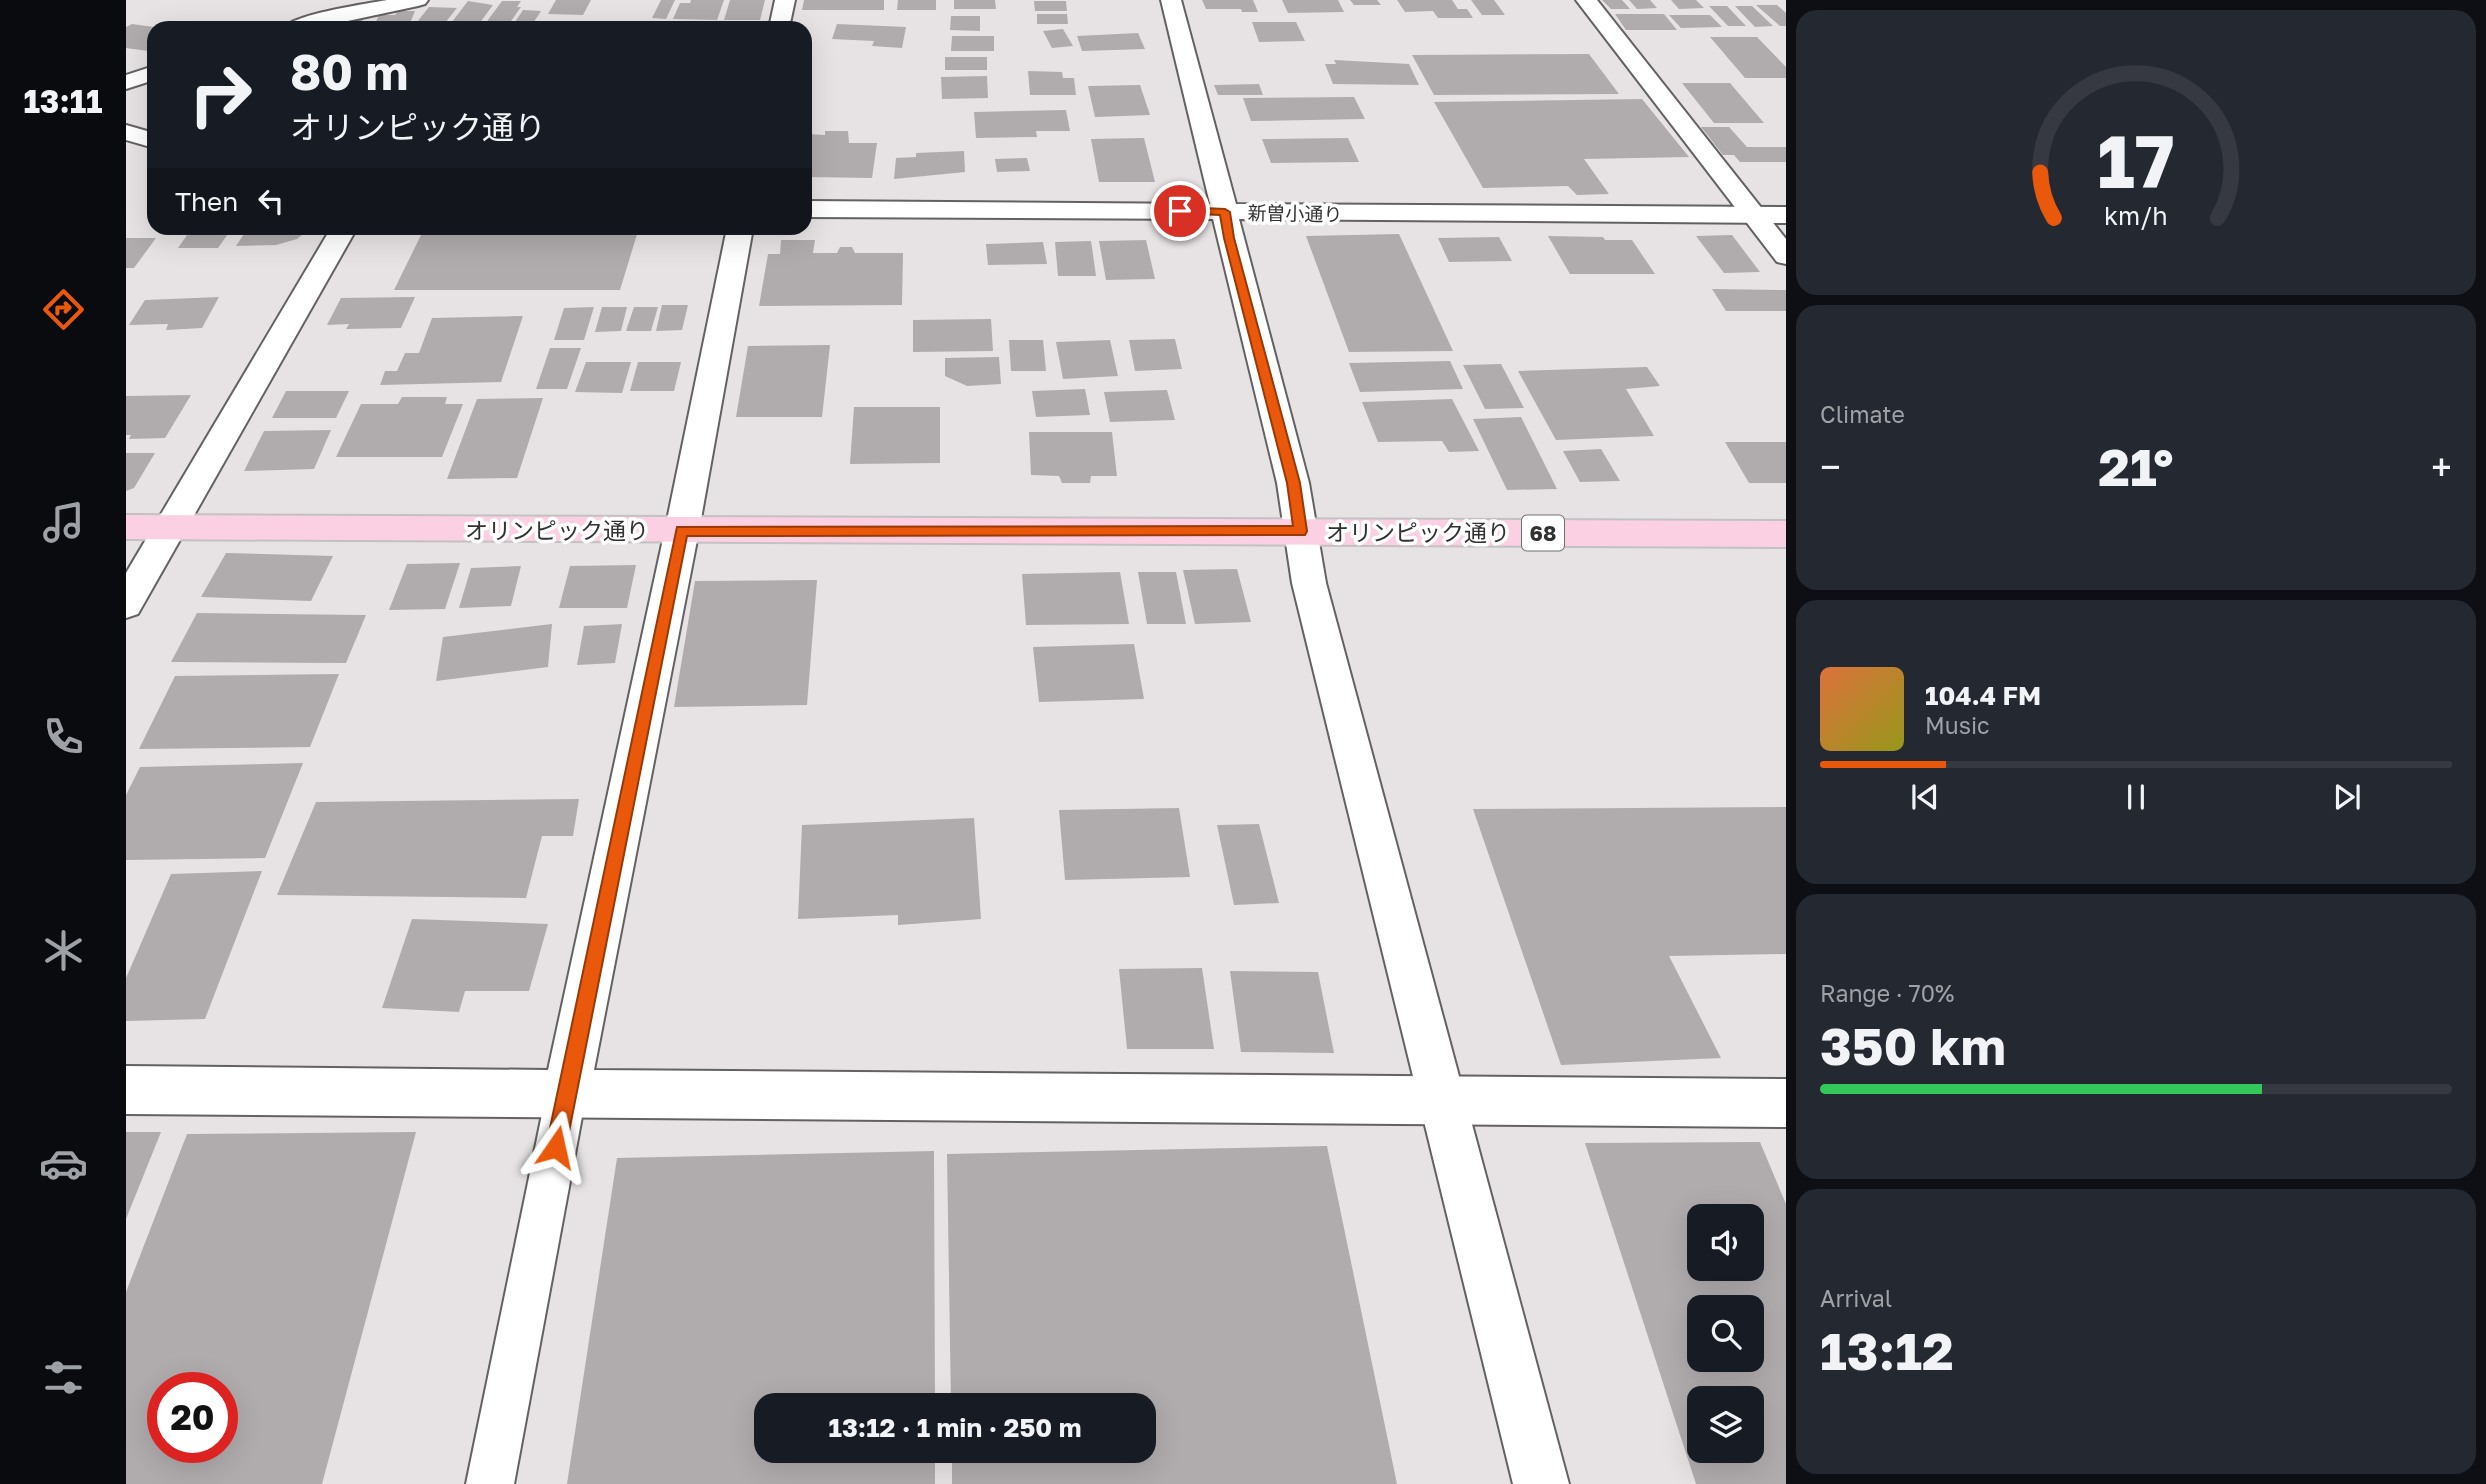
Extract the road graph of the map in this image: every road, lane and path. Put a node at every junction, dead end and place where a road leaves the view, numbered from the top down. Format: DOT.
graph roads {
  1 [pos="418,0"];
  2 [pos="785,0"];
  3 [pos="1171,0"];
  4 [pos="1586,0"];
  5 [pos="368,5"];
  6 [pos="317,21"];
  7 [pos="780,21"];
  8 [pos="147,75"];
  9 [pos="126,82"];
  10 [pos="126,132"];
  11 [pos="147,139"];
  12 [pos="812,209"];
  13 [pos="1225,212"];
  14 [pos="1754,215"];
  15 [pos="1786,215"];
  16 [pos="340,235"];
  17 [pos="739,235"];
  18 [pos="1786,257"];
  19 [pos="126,527"];
  20 [pos="171,527"];
  21 [pos="682,530"];
  22 [pos="1301,531"];
  23 [pos="1786,534"];
  24 [pos="126,604"];
  25 [pos="126,1090"];
  26 [pos="566,1095"];
  27 [pos="1444,1103"];
  28 [pos="1786,1103"];
  29 [pos="490,1484"];
  30 [pos="1541,1484"];
  1 -- 5 [label="street"];
  2 -- 7 [label="street"];
  3 -- 13 [label="street"];
  4 -- 14 [label="street"];
  5 -- 6 [label="street"];
  8 -- 9 [label="street"];
  10 -- 11 [label="street"];
  12 -- 13 [label="street, 新曽小通り"];
  13 -- 14 [label="street, 新曽小通り"];
  13 -- 22 [label="street"];
  14 -- 15 [label="street, 新曽小通り"];
  14 -- 18 [label="street"];
  16 -- 20 [label="street"];
  17 -- 21 [label="street"];
  19 -- 20 [label="main road, オリンピック通り / 68"];
  20 -- 21 [label="main road, オリンピック通り / 68"];
  20 -- 24 [label="street"];
  21 -- 22 [label="main road, オリンピック通り / 68"];
  21 -- 26 [label="street"];
  22 -- 23 [label="main road, オリンピック通り / 68"];
  22 -- 27 [label="street"];
  25 -- 26 [label="street"];
  26 -- 27 [label="street"];
  26 -- 29 [label="lane"];
  27 -- 28 [label="street"];
  27 -- 30 [label="street"];
}
